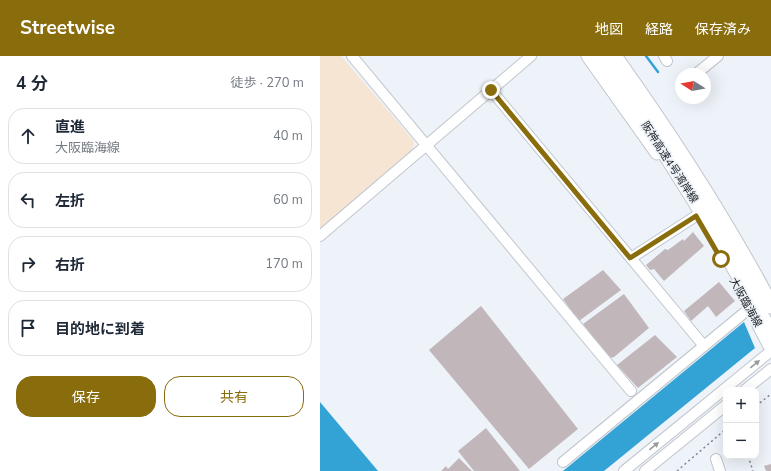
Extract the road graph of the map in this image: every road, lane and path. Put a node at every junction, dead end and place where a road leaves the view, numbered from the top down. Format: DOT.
graph roads {
  1 [pos="352,56"];
  2 [pos="531,56"];
  3 [pos="588,56"];
  4 [pos="599,56"];
  5 [pos="614,56"];
  6 [pos="622,56"];
  7 [pos="718,56"];
  8 [pos="703,68"];
  9 [pos="491,90"];
  10 [pos="425,145"];
  11 [pos="696,216"];
  12 [pos="320,236"];
  13 [pos="630,258"];
  14 [pos="771,292"];
  15 [pos="771,306"];
  16 [pos="750,308"];
  17 [pos="771,334"];
  18 [pos="704,346"];
  19 [pos="771,348"];
  20 [pos="771,351"];
  21 [pos="771,369"];
  22 [pos="749,387"];
  23 [pos="631,391"];
  24 [pos="771,394"];
  25 [pos="759,404"];
  26 [pos="723,407"];
  27 [pos="723,432"];
  28 [pos="716,458"];
  29 [pos="749,459"];
  30 [pos="563,462"];
  31 [pos="624,471"];
  32 [pos="645,471"];
  33 [pos="677,471"];
  34 [pos="720,471"];
  35 [pos="754,471"];
  1 -- 10 [label="street"];
  2 -- 9 [label="street"];
  3 -- 11 [label="main road, 大阪臨海線"];
  4 -- 17 [label="highway, 阪神高速4号湾岸線"];
  5 -- 15 [label="highway, 阪神高速4号湾岸線"];
  6 -- 14 [label="main road"];
  7 -- 8 [label="street"];
  9 -- 10 [label="street"];
  9 -- 13 [label="street"];
  10 -- 12 [label="street"];
  10 -- 23 [label="street"];
  11 -- 13 [label="street"];
  11 -- 16 [label="main road, 大阪臨海線"];
  13 -- 18 [label="street"];
  16 -- 18 [label="street"];
  16 -- 19 [label="main road, 大阪臨海線"];
  18 -- 30 [label="street"];
  31 -- 20 [label="street, one-way"];
  21 -- 22 [label="street"];
  24 -- 25 [label="path"];
  26 -- 32 [label="street"];
  27 -- 33 [label="path"];
  28 -- 34 [label="street"];
  29 -- 35 [label="path"];
}
